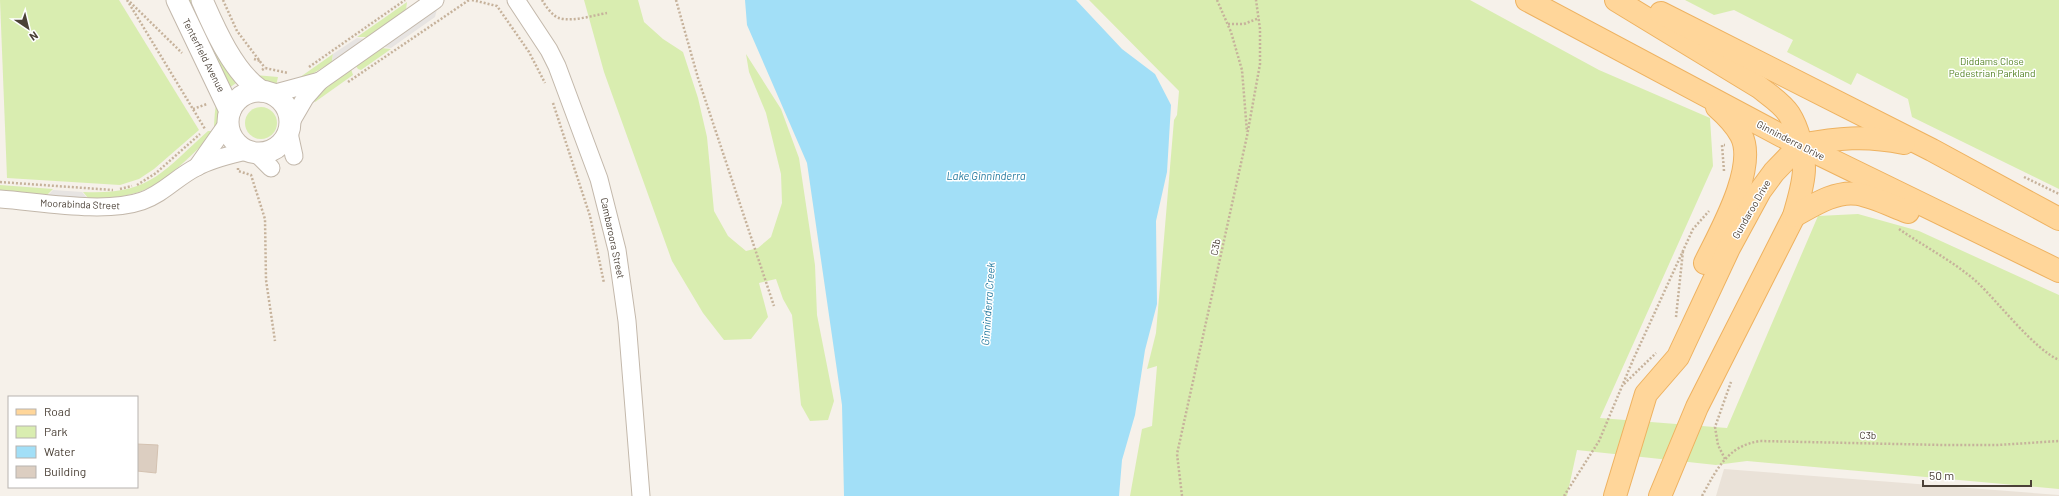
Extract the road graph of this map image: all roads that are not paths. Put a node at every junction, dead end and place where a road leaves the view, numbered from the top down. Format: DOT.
graph roads {
  1 [pos="177,0"];
  2 [pos="202,0"];
  3 [pos="435,0"];
  4 [pos="516,0"];
  5 [pos="1527,0"];
  6 [pos="1616,0"];
  7 [pos="1636,0"];
  8 [pos="320,81"];
  9 [pos="267,92"];
  10 [pos="1706,95"];
  11 [pos="229,117"];
  12 [pos="290,128"];
  13 [pos="1800,145"];
  14 [pos="1932,150"];
  15 [pos="244,153"];
  16 [pos="294,156"];
  17 [pos="197,167"];
  18 [pos="271,168"];
  19 [pos="0,199"];
  20 [pos="1794,216"];
  21 [pos="2059,219"];
  22 [pos="1967,228"];
  23 [pos="2059,271"];
  24 [pos="1646,394"];
  25 [pos="641,496"];
  26 [pos="1615,496"];
  27 [pos="1660,496"];
  1 -- 11 [label="street, Tenterfield Avenue"];
  2 -- 9 [label="street"];
  3 -- 8 [label="street"];
  4 -- 25 [label="street, Cambaroora Street"];
  5 -- 10 [label="main road, Ginninderra Drive"];
  6 -- 13 [label="main road"];
  7 -- 14 [label="main road"];
  8 -- 9 [label="street"];
  8 -- 12 [label="street"];
  9 -- 11 [label="street"];
  9 -- 12 [label="street"];
  10 -- 13 [label="main road, Ginninderra Drive"];
  10 -- 24 [label="main road"];
  11 -- 15 [label="street"];
  11 -- 17 [label="street"];
  12 -- 15 [label="street"];
  12 -- 16 [label="street"];
  13 -- 14 [label="main road"];
  13 -- 20 [label="main road"];
  13 -- 22 [label="main road, Ginninderra Drive"];
  13 -- 24 [label="main road, Gundaroo Drive"];
  14 -- 21 [label="main road"];
  15 -- 17 [label="street"];
  15 -- 18 [label="street"];
  17 -- 19 [label="street, Moorabinda Street"];
  20 -- 22 [label="main road"];
  20 -- 27 [label="main road"];
  22 -- 23 [label="main road, Ginninderra Drive"];
  24 -- 26 [label="main road, Gundaroo Drive"];
}
